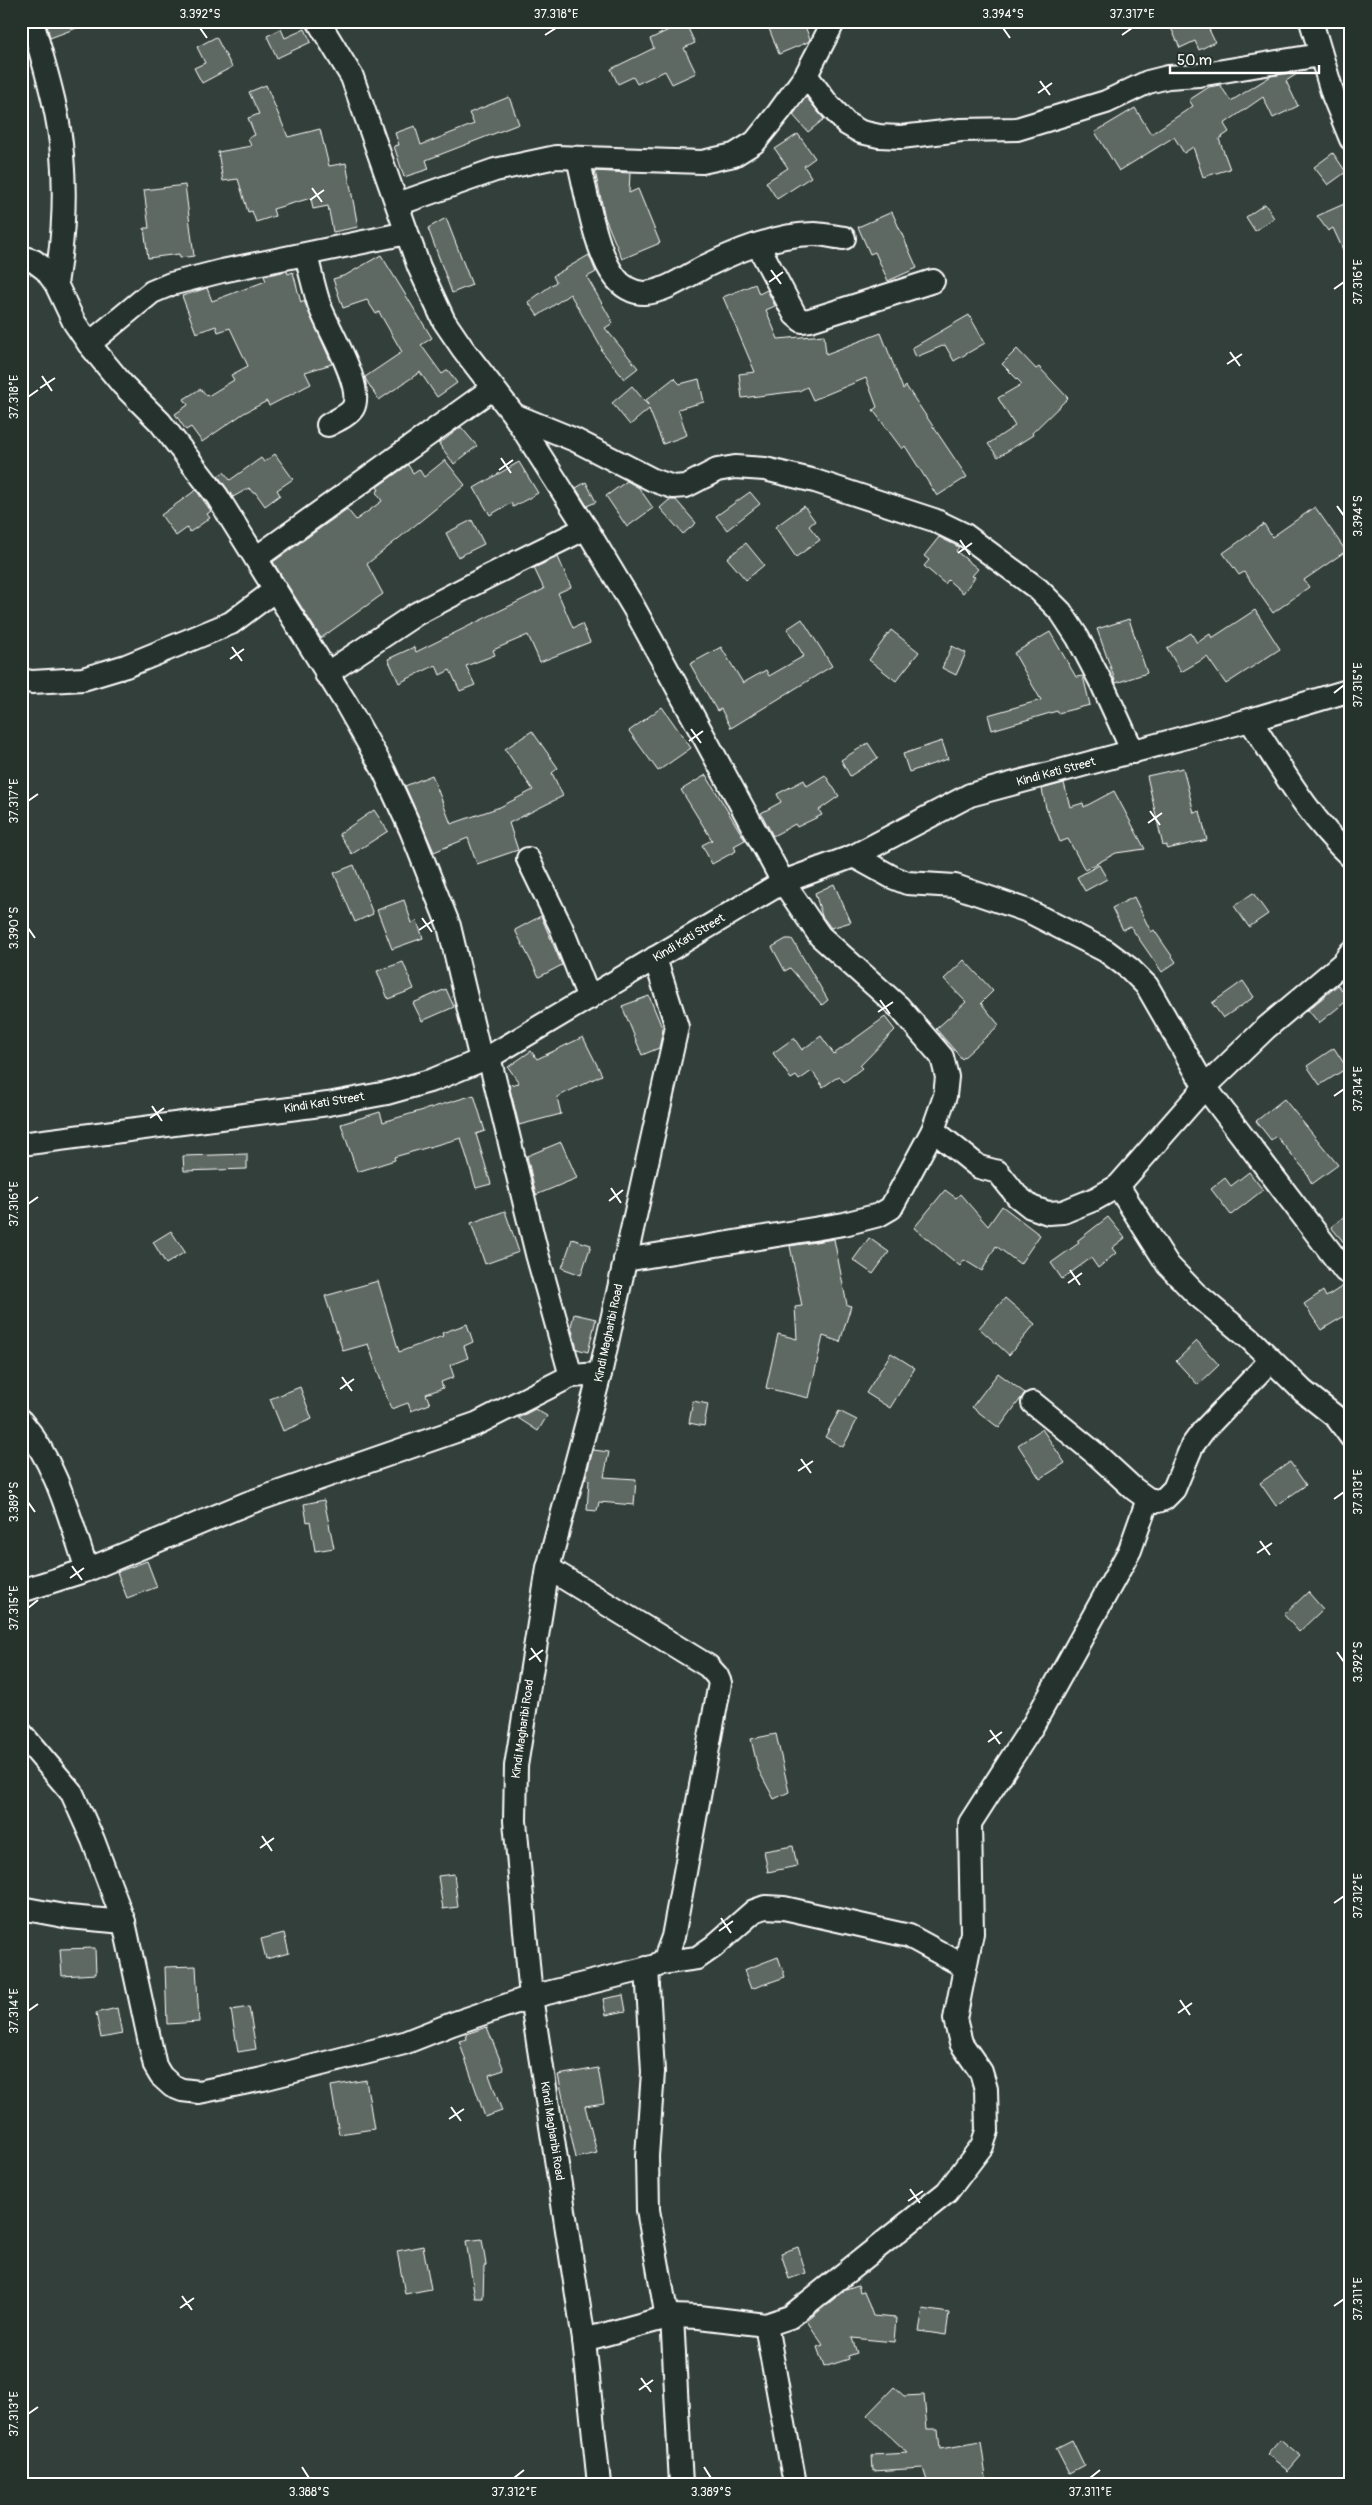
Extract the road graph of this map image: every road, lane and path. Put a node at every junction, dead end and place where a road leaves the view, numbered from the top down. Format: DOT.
graph roads {
  1 [pos="32,21"];
  2 [pos="318,21"];
  3 [pos="834,21"];
  4 [pos="1311,21"];
  5 [pos="1320,55"];
  6 [pos="806,75"];
  7 [pos="1351,139"];
  8 [pos="578,158"];
  9 [pos="398,204"];
  10 [pos="407,233"];
  11 [pos="844,238"];
  12 [pos="758,245"];
  13 [pos="306,255"];
  14 [pos="21,256"];
  15 [pos="933,281"];
  16 [pos="56,284"];
  17 [pos="89,344"];
  18 [pos="493,388"];
  19 [pos="514,414"];
  20 [pos="328,425"];
  21 [pos="586,528"];
  22 [pos="256,558"];
  23 [pos="275,590"];
  24 [pos="326,674"];
  25 [pos="21,680"];
  26 [pos="1351,690"];
  27 [pos="1250,720"];
  28 [pos="1133,752"];
  29 [pos="854,856"];
  30 [pos="1351,856"];
  31 [pos="528,859"];
  32 [pos="783,882"];
  33 [pos="655,958"];
  34 [pos="1348,964"];
  35 [pos="589,998"];
  36 [pos="485,1058"];
  37 [pos="1205,1087"];
  38 [pos="933,1130"];
  39 [pos="21,1144"];
  40 [pos="1118,1186"];
  41 [pos="625,1260"];
  42 [pos="1345,1271"];
  43 [pos="1271,1360"];
  44 [pos="600,1374"];
  45 [pos="571,1376"];
  46 [pos="1034,1404"];
  47 [pos="21,1421"];
  48 [pos="1351,1437"];
  49 [pos="1148,1499"];
  50 [pos="548,1568"];
  51 [pos="87,1570"];
  52 [pos="21,1591"];
  53 [pos="21,1733"];
  54 [pos="21,1908"];
  55 [pos="124,1922"];
  56 [pos="654,1966"];
  57 [pos="964,1966"];
  58 [pos="531,1997"];
  59 [pos="670,2317"];
  60 [pos="766,2325"];
  61 [pos="584,2340"];
  62 [pos="599,2484"];
  63 [pos="681,2484"];
  64 [pos="795,2484"];
  1 -- 16 [label="street"];
  2 -- 9 [label="street"];
  3 -- 6 [label="street"];
  4 -- 5 [label="street"];
  5 -- 6 [label="street"];
  5 -- 7 [label="street"];
  6 -- 8 [label="street"];
  8 -- 9 [label="street"];
  8 -- 12 [label="street"];
  9 -- 10 [label="street"];
  10 -- 13 [label="street"];
  10 -- 18 [label="street"];
  11 -- 12 [label="street"];
  12 -- 15 [label="street"];
  13 -- 17 [label="street"];
  13 -- 20 [label="street"];
  14 -- 16 [label="street"];
  16 -- 17 [label="street"];
  17 -- 22 [label="street"];
  18 -- 19 [label="street"];
  18 -- 22 [label="street"];
  19 -- 21 [label="street"];
  19 -- 28 [label="street"];
  21 -- 24 [label="street"];
  21 -- 32 [label="street"];
  22 -- 23 [label="street"];
  23 -- 24 [label="street"];
  23 -- 25 [label="street"];
  24 -- 36 [label="street"];
  26 -- 27 [label="street, Kindi Kati Street"];
  27 -- 28 [label="street, Kindi Kati Street"];
  27 -- 30 [label="street"];
  28 -- 29 [label="street, Kindi Kati Street"];
  29 -- 32 [label="street, Kindi Kati Street"];
  29 -- 37 [label="street"];
  31 -- 35 [label="street"];
  32 -- 33 [label="street, Kindi Kati Street"];
  32 -- 38 [label="street"];
  33 -- 35 [label="street, Kindi Kati Street"];
  33 -- 41 [label="street, Kindi Magharibi Road"];
  34 -- 37 [label="street"];
  35 -- 36 [label="street, Kindi Kati Street"];
  36 -- 39 [label="street, Kindi Kati Street"];
  36 -- 45 [label="street"];
  37 -- 40 [label="street"];
  37 -- 42 [label="street"];
  38 -- 40 [label="street"];
  38 -- 41 [label="street"];
  40 -- 43 [label="street"];
  41 -- 44 [label="street, Kindi Magharibi Road"];
  43 -- 48 [label="street"];
  43 -- 49 [label="street"];
  44 -- 45 [label="street"];
  44 -- 50 [label="street, Kindi Magharibi Road"];
  45 -- 51 [label="street"];
  46 -- 49 [label="street"];
  47 -- 51 [label="street"];
  49 -- 57 [label="street"];
  50 -- 56 [label="street"];
  50 -- 58 [label="street, Kindi Magharibi Road"];
  51 -- 52 [label="street"];
  53 -- 55 [label="street"];
  54 -- 55 [label="street"];
  55 -- 58 [label="street"];
  56 -- 57 [label="street"];
  56 -- 58 [label="street"];
  56 -- 59 [label="street"];
  57 -- 60 [label="street"];
  58 -- 61 [label="street, Kindi Magharibi Road"];
  59 -- 60 [label="street"];
  59 -- 61 [label="street"];
  59 -- 63 [label="street"];
  60 -- 64 [label="street"];
  61 -- 62 [label="street, Kindi Magharibi Road"];
}
